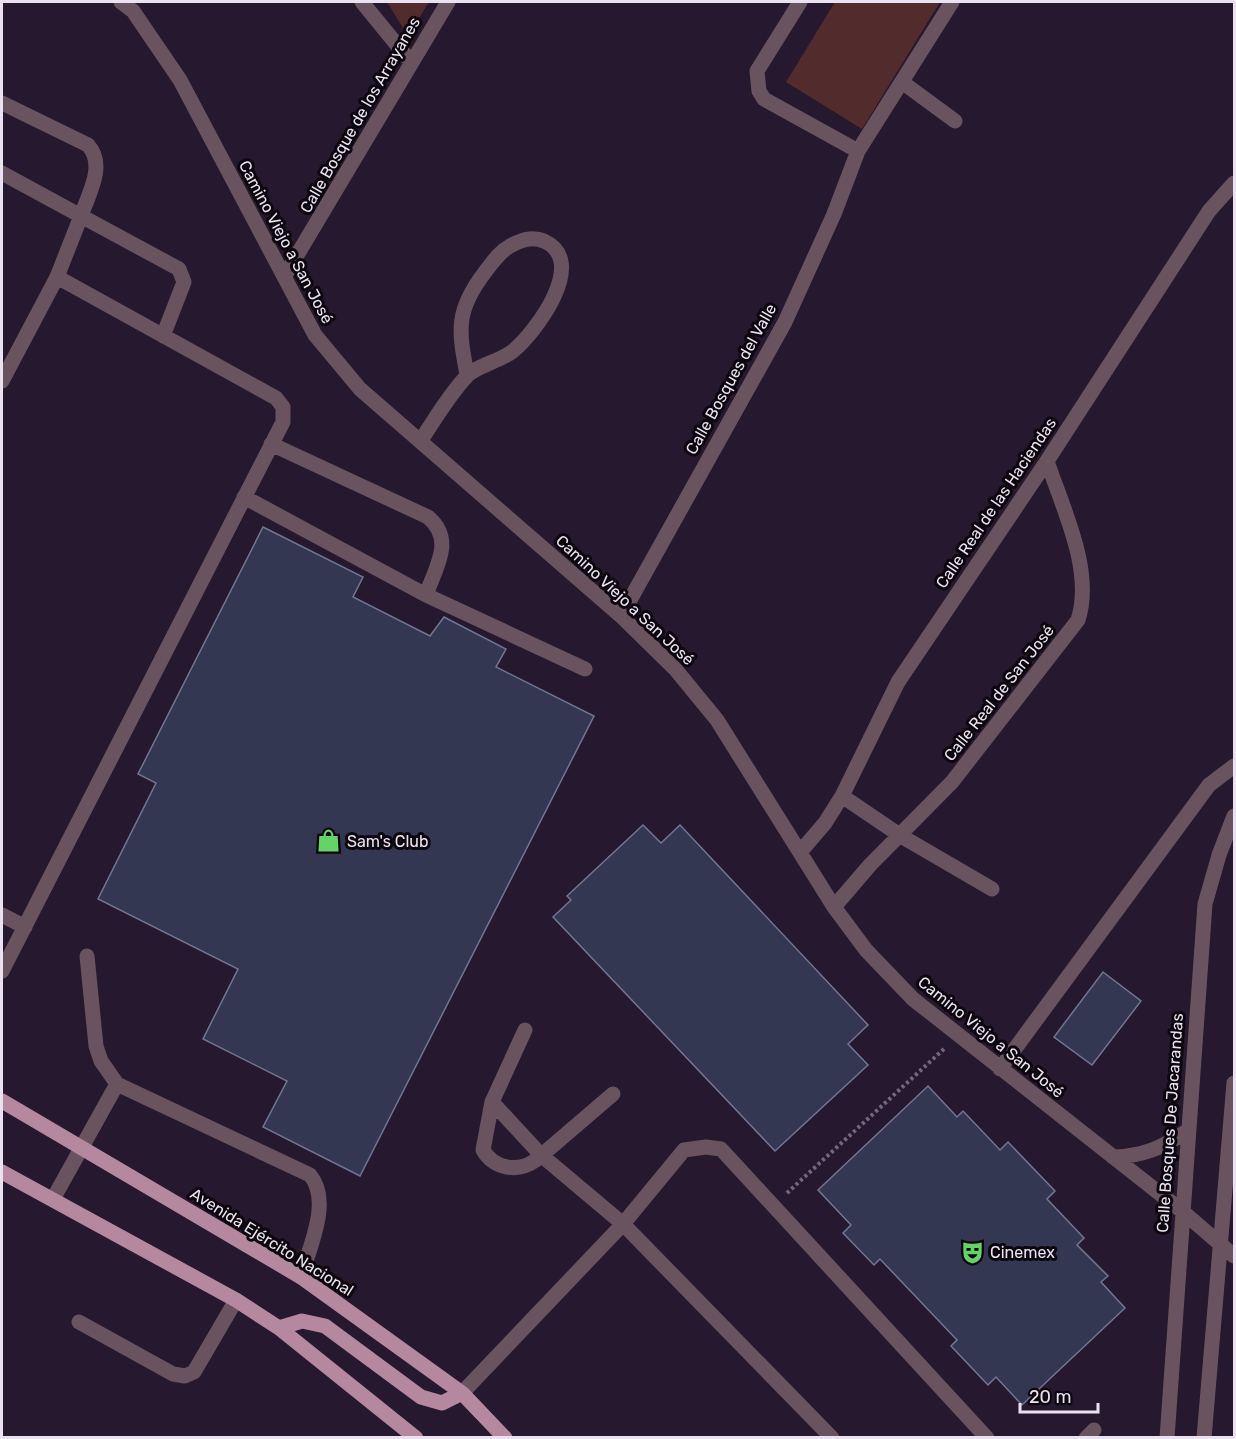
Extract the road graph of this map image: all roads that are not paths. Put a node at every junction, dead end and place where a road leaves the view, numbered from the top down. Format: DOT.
graph roads {
  1 [pos="121,2"];
  2 [pos="362,2"];
  3 [pos="448,2"];
  4 [pos="800,2"];
  5 [pos="952,2"];
  6 [pos="411,62"];
  7 [pos="902,82"];
  8 [pos="2,103"];
  9 [pos="954,121"];
  10 [pos="858,151"];
  11 [pos="2,173"];
  12 [pos="1234,183"];
  13 [pos="81,216"];
  14 [pos="57,277"];
  15 [pos="284,277"];
  16 [pos="163,336"];
  17 [pos="467,374"];
  18 [pos="2,381"];
  19 [pos="421,440"];
  20 [pos="271,444"];
  21 [pos="1047,461"];
  22 [pos="244,497"];
  23 [pos="426,595"];
  24 [pos="621,616"];
  25 [pos="585,669"];
  26 [pos="1234,766"];
  27 [pos="842,796"];
  28 [pos="1234,816"];
  29 [pos="901,836"];
  30 [pos="801,851"];
  31 [pos="992,889"];
  32 [pos="834,907"];
  33 [pos="2,915"];
  34 [pos="25,927"];
  35 [pos="87,956"];
  36 [pos="2,971"];
  37 [pos="525,1030"];
  38 [pos="1000,1069"];
  39 [pos="1234,1083"];
  40 [pos="117,1084"];
  41 [pos="613,1094"];
  42 [pos="2,1101"];
  43 [pos="492,1102"];
  44 [pos="1233,1127"];
  45 [pos="1187,1131"];
  46 [pos="82,1147"];
  47 [pos="541,1155"];
  48 [pos="1113,1157"];
  49 [pos="2,1172"];
  50 [pos="53,1199"];
  51 [pos="1182,1211"];
  52 [pos="623,1224"];
  53 [pos="1219,1242"];
  54 [pos="1234,1256"];
  55 [pos="301,1277"];
  56 [pos="236,1300"];
  57 [pos="78,1322"];
  58 [pos="279,1328"];
  59 [pos="462,1393"];
  60 [pos="1205,1421"];
  61 [pos="416,1437"];
  62 [pos="505,1437"];
  63 [pos="832,1437"];
  64 [pos="987,1437"];
  65 [pos="1167,1437"];
  66 [pos="1204,1437"];
  67 [pos="1213,1437"];
  1 -- 15 [label="street, Camino Viejo a San José"];
  2 -- 6 [label="street"];
  3 -- 6 [label="street, Calle Bosque de los Arrayanes"];
  4 -- 10 [label="street"];
  5 -- 7 [label="street, Calle Bosques del Valle"];
  6 -- 15 [label="street, Calle Bosque de los Arrayanes"];
  7 -- 9 [label="street"];
  7 -- 10 [label="street, Calle Bosques del Valle"];
  8 -- 13 [label="street"];
  10 -- 24 [label="street, Calle Bosques del Valle"];
  11 -- 13 [label="street"];
  12 -- 21 [label="street, Calle Real de las Haciendas"];
  13 -- 14 [label="street"];
  13 -- 16 [label="street"];
  14 -- 16 [label="street"];
  14 -- 18 [label="street"];
  15 -- 19 [label="street, Camino Viejo a San José"];
  16 -- 20 [label="street"];
  17 -- 17 [label="street"];
  17 -- 19 [label="street"];
  19 -- 24 [label="street, Camino Viejo a San José"];
  20 -- 22 [label="street"];
  20 -- 23 [label="street"];
  21 -- 27 [label="street, Calle Real de las Haciendas"];
  21 -- 29 [label="street, Calle Real de San José"];
  22 -- 23 [label="street"];
  22 -- 34 [label="street"];
  23 -- 25 [label="street"];
  24 -- 30 [label="street, Camino Viejo a San José"];
  26 -- 38 [label="street"];
  27 -- 29 [label="street"];
  27 -- 30 [label="street, Calle Real de las Haciendas"];
  28 -- 45 [label="street, Calle Bosques De Jacarandas"];
  29 -- 31 [label="street"];
  29 -- 32 [label="street, Calle Real de San José"];
  30 -- 32 [label="street, Camino Viejo a San José"];
  32 -- 38 [label="street, Camino Viejo a San José"];
  33 -- 34 [label="street"];
  34 -- 36 [label="street"];
  35 -- 40 [label="street"];
  37 -- 43 [label="street"];
  38 -- 48 [label="street, Camino Viejo a San José"];
  39 -- 44 [label="street"];
  40 -- 46 [label="street"];
  40 -- 55 [label="street"];
  41 -- 47 [label="street"];
  42 -- 46 [label="main road, Avenida Ejército Nacional"];
  43 -- 47 [label="street"];
  43 -- 47 [label="street"];
  44 -- 53 [label="street"];
  45 -- 48 [label="street"];
  45 -- 51 [label="street, Calle Bosques De Jacarandas"];
  46 -- 50 [label="street"];
  46 -- 55 [label="main road, Avenida Ejército Nacional"];
  47 -- 52 [label="street"];
  48 -- 51 [label="street, Camino Viejo a San José"];
  49 -- 50 [label="main road"];
  50 -- 56 [label="main road"];
  51 -- 53 [label="street, Camino Viejo a San José"];
  51 -- 65 [label="street, Calle Bosques De Jacarandas"];
  52 -- 59 [label="street"];
  52 -- 63 [label="street"];
  52 -- 64 [label="street"];
  53 -- 54 [label="street, Camino Viejo a San José"];
  53 -- 60 [label="street"];
  55 -- 59 [label="main road, Avenida Ejército Nacional"];
  56 -- 57 [label="street"];
  56 -- 58 [label="main road"];
  58 -- 59 [label="main road"];
  58 -- 61 [label="main road"];
  59 -- 62 [label="main road, Avenida Ejército Nacional"];
  60 -- 66 [label="street"];
  60 -- 67 [label="street"];
}
